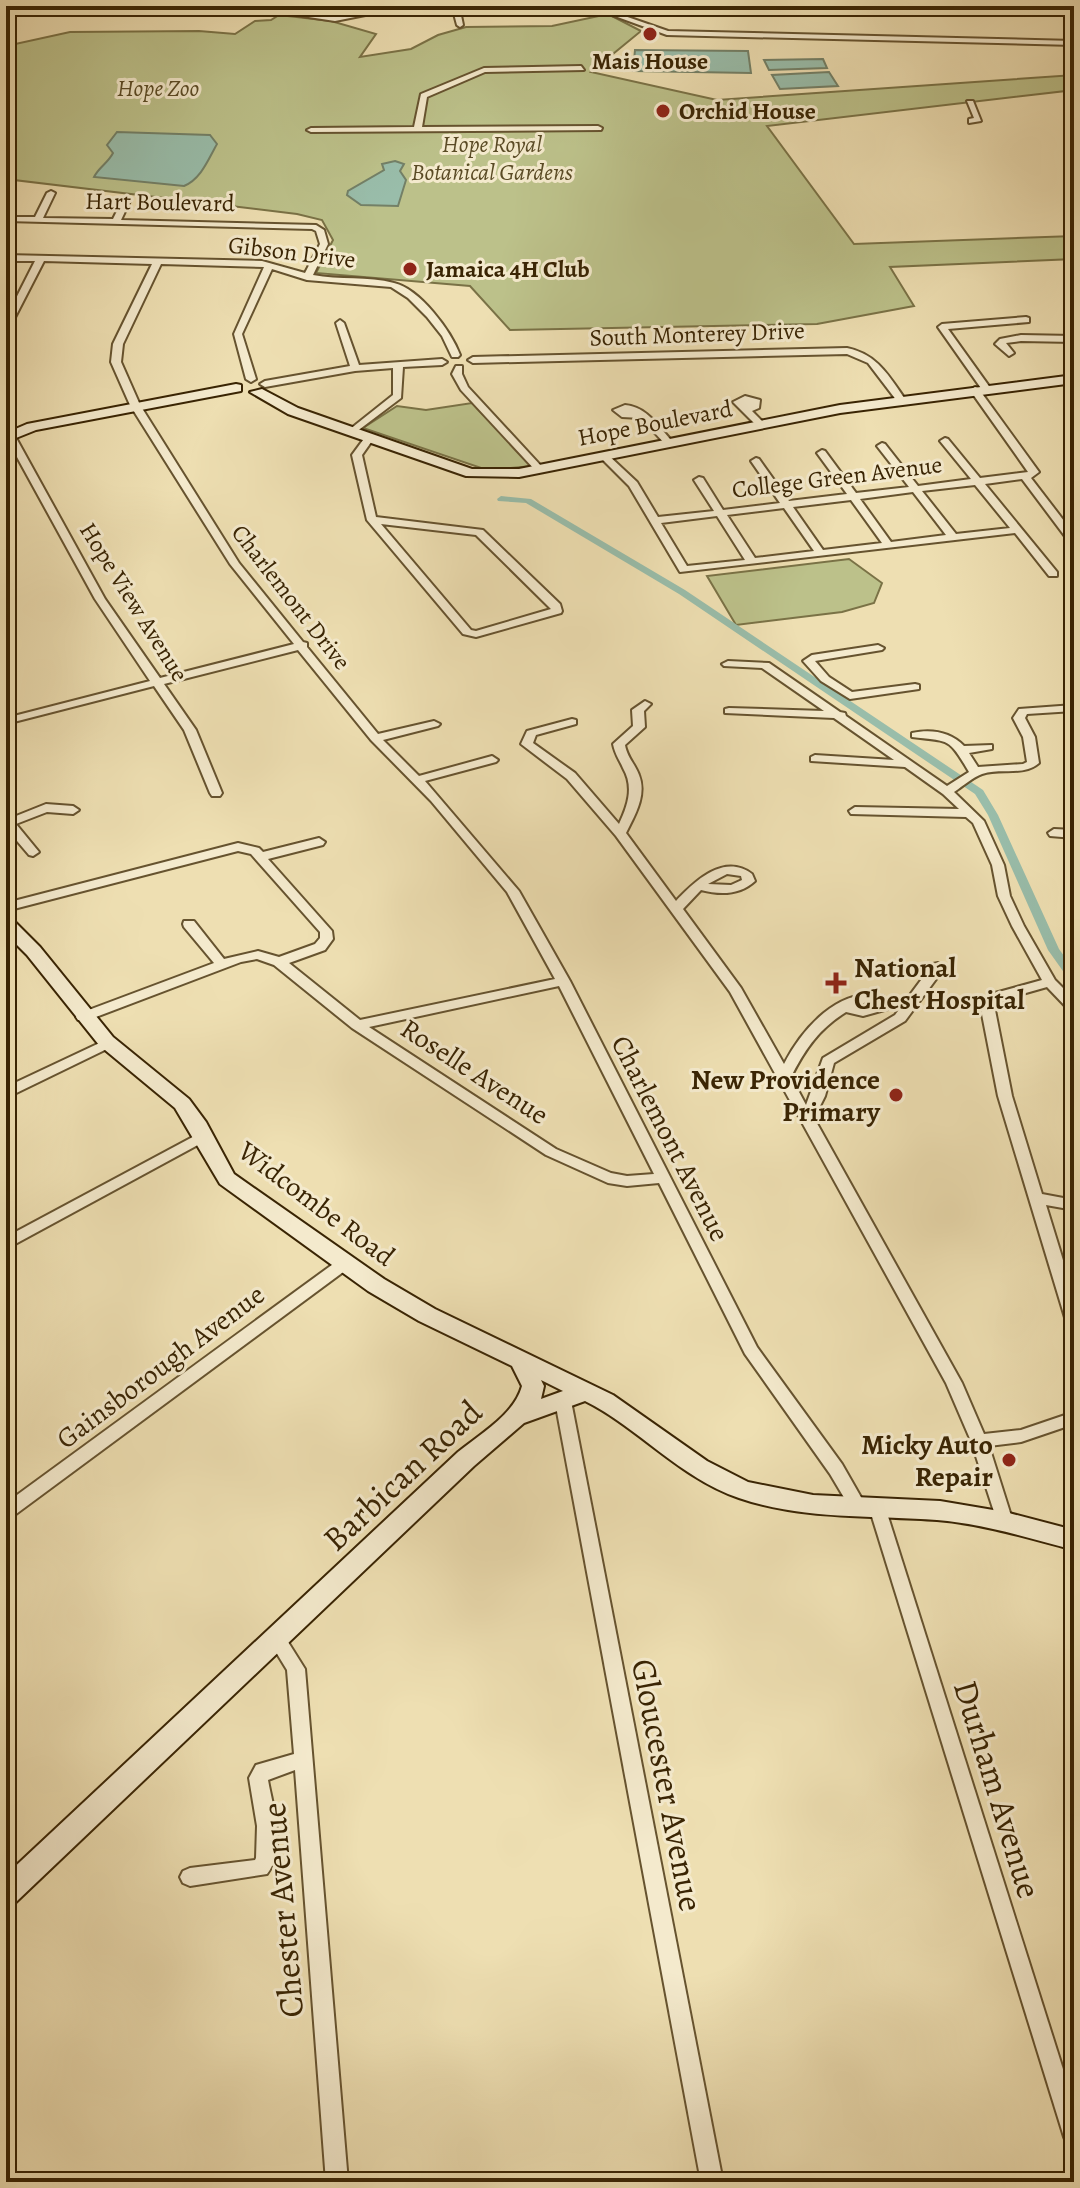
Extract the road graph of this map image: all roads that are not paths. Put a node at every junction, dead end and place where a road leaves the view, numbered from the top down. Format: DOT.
graph roads {
  1 [pos="152,6"];
  2 [pos="183,6"];
  3 [pos="238,6"];
  4 [pos="408,6"];
  5 [pos="416,6"];
  6 [pos="602,6"];
  7 [pos="456,7"];
  8 [pos="270,8"];
  9 [pos="460,25"];
  10 [pos="1074,43"];
  11 [pos="581,68"];
  12 [pos="970,103"];
  13 [pos="972,121"];
  14 [pos="418,128"];
  15 [pos="598,128"];
  16 [pos="311,130"];
  17 [pos="51,193"];
  18 [pos="127,199"];
  19 [pos="6,219"];
  20 [pos="38,219"];
  21 [pos="117,220"];
  22 [pos="6,258"];
  23 [pos="41,258"];
  24 [pos="158,261"];
  25 [pos="269,266"];
  26 [pos="307,277"];
  27 [pos="1026,320"];
  28 [pos="340,323"];
  29 [pos="6,327"];
  30 [pos="1074,339"];
  31 [pos="1009,353"];
  32 [pos="455,355"];
  33 [pos="473,360"];
  34 [pos="442,362"];
  35 [pos="398,365"];
  36 [pos="355,368"];
  37 [pos="459,368"];
  38 [pos="1074,379"];
  39 [pos="258,385"];
  40 [pos="980,389"];
  41 [pos="900,399"];
  42 [pos="135,405"];
  43 [pos="745,410"];
  44 [pos="640,415"];
  45 [pos="761,425"];
  46 [pos="352,432"];
  47 [pos="8,437"];
  48 [pos="369,438"];
  49 [pos="945,441"];
  50 [pos="669,443"];
  51 [pos="882,446"];
  52 [pos="822,453"];
  53 [pos="604,456"];
  54 [pos="756,461"];
  55 [pos="539,469"];
  56 [pos="1025,476"];
  57 [pos="699,480"];
  58 [pos="977,480"];
  59 [pos="916,488"];
  60 [pos="851,495"];
  61 [pos="784,504"];
  62 [pos="719,512"];
  63 [pos="372,520"];
  64 [pos="654,521"];
  65 [pos="1018,530"];
  66 [pos="953,537"];
  67 [pos="1074,541"];
  68 [pos="888,545"];
  69 [pos="820,553"];
  70 [pos="752,562"];
  71 [pos="1053,574"];
  72 [pos="303,645"];
  73 [pos="878,648"];
  74 [pos="728,664"];
  75 [pos="825,679"];
  76 [pos="158,682"];
  77 [pos="915,687"];
  78 [pos="801,688"];
  79 [pos="645,704"];
  80 [pos="1074,708"];
  81 [pos="729,711"];
  82 [pos="842,716"];
  83 [pos="6,720"];
  84 [pos="572,722"];
  85 [pos="434,724"];
  86 [pos="916,735"];
  87 [pos="375,738"];
  88 [pos="988,747"];
  89 [pos="962,750"];
  90 [pos="815,759"];
  91 [pos="492,760"];
  92 [pos="910,764"];
  93 [pos="971,776"];
  94 [pos="417,780"];
  95 [pos="947,791"];
  96 [pos="216,793"];
  97 [pos="435,798"];
  98 [pos="73,810"];
  99 [pos="855,811"];
  100 [pos="969,813"];
  101 [pos="7,823"];
  102 [pos="620,833"];
  103 [pos="1054,833"];
  104 [pos="1074,834"];
  105 [pos="319,842"];
  106 [pos="33,852"];
  107 [pos="260,857"];
  108 [pos="699,885"];
  109 [pos="6,907"];
  110 [pos="677,908"];
  111 [pos="6,924"];
  112 [pos="189,924"];
  113 [pos="279,962"];
  114 [pos="222,965"];
  115 [pos="938,967"];
  116 [pos="563,981"];
  117 [pos="1050,982"];
  118 [pos="844,1007"];
  119 [pos="1074,1007"];
  120 [pos="83,1017"];
  121 [pos="357,1025"];
  122 [pos="108,1043"];
  123 [pos="783,1079"];
  124 [pos="6,1093"];
  125 [pos="806,1120"];
  126 [pos="202,1137"];
  127 [pos="662,1178"];
  128 [pos="1037,1198"];
  129 [pos="1074,1205"];
  130 [pos="6,1244"];
  131 [pos="345,1263"];
  132 [pos="1074,1321"];
  133 [pos="521,1362"];
  134 [pos="575,1396"];
  135 [pos="516,1417"];
  136 [pos="1074,1418"];
  137 [pos="979,1441"];
  138 [pos="868,1506"];
  139 [pos="6,1512"];
  140 [pos="1005,1522"];
  141 [pos="1074,1540"];
  142 [pos="277,1639"];
  143 [pos="302,1760"];
  144 [pos="190,1877"];
  145 [pos="6,1893"];
  146 [pos="1074,2137"];
  147 [pos="337,2182"];
  148 [pos="712,2182"];
  1 -- 2 [label="street"];
  3 -- 8 [label="street"];
  4 -- 8 [label="street"];
  5 -- 7 [label="street"];
  6 -- 10 [label="street"];
  7 -- 9 [label="street"];
  11 -- 14 [label="street"];
  12 -- 13 [label="street"];
  14 -- 15 [label="street"];
  14 -- 16 [label="street"];
  17 -- 20 [label="street"];
  18 -- 21 [label="street"];
  19 -- 20 [label="street, Hart Boulevard"];
  20 -- 21 [label="street, Hart Boulevard"];
  21 -- 26 [label="street, Hart Boulevard"];
  22 -- 23 [label="street, Gibson Drive"];
  23 -- 24 [label="street, Gibson Drive"];
  23 -- 29 [label="street"];
  24 -- 25 [label="street, Gibson Drive"];
  24 -- 42 [label="street, Charlemont Drive"];
  25 -- 26 [label="street, Gibson Drive"];
  25 -- 39 [label="street"];
  26 -- 32 [label="street, Gibson Drive"];
  27 -- 40 [label="street"];
  28 -- 36 [label="street"];
  30 -- 31 [label="street"];
  32 -- 33 [label="street"];
  32 -- 34 [label="street"];
  33 -- 37 [label="street"];
  33 -- 41 [label="street, South Monterey Drive"];
  34 -- 35 [label="street"];
  34 -- 37 [label="street"];
  35 -- 36 [label="street"];
  35 -- 46 [label="street"];
  36 -- 39 [label="street"];
  37 -- 55 [label="street"];
  38 -- 40 [label="street, Hope Boulevard"];
  39 -- 42 [label="street, Hope Boulevard"];
  39 -- 46 [label="street, Hope Boulevard"];
  40 -- 41 [label="street, Hope Boulevard"];
  40 -- 56 [label="street"];
  41 -- 45 [label="street, Hope Boulevard"];
  42 -- 47 [label="street"];
  42 -- 72 [label="street, Charlemont Drive"];
  43 -- 45 [label="street"];
  44 -- 50 [label="street"];
  45 -- 50 [label="street, Hope Boulevard"];
  46 -- 48 [label="street, Hope Boulevard"];
  47 -- 76 [label="street, Hope View Avenue"];
  48 -- 55 [label="street, Hope Boulevard"];
  48 -- 63 [label="street"];
  49 -- 58 [label="street"];
  50 -- 53 [label="street, Hope Boulevard"];
  51 -- 59 [label="street"];
  52 -- 60 [label="street"];
  53 -- 55 [label="street, Hope Boulevard"];
  53 -- 64 [label="street"];
  54 -- 61 [label="street"];
  56 -- 58 [label="street, College Green Avenue"];
  56 -- 67 [label="street"];
  57 -- 62 [label="street"];
  58 -- 59 [label="street, College Green Avenue"];
  58 -- 65 [label="street"];
  59 -- 60 [label="street, College Green Avenue"];
  59 -- 66 [label="street"];
  60 -- 61 [label="street, College Green Avenue"];
  60 -- 68 [label="street"];
  61 -- 62 [label="street, College Green Avenue"];
  61 -- 69 [label="street"];
  62 -- 64 [label="street, College Green Avenue"];
  62 -- 70 [label="street"];
  63 -- 63 [label="street"];
  64 -- 70 [label="street"];
  65 -- 66 [label="street"];
  65 -- 71 [label="street"];
  66 -- 68 [label="street"];
  68 -- 69 [label="street"];
  69 -- 70 [label="street"];
  72 -- 76 [label="street"];
  72 -- 87 [label="street, Charlemont Drive"];
  73 -- 75 [label="street"];
  74 -- 78 [label="street"];
  75 -- 77 [label="street"];
  75 -- 78 [label="street"];
  76 -- 83 [label="street"];
  76 -- 96 [label="street, Hope View Avenue"];
  78 -- 82 [label="street"];
  79 -- 102 [label="street"];
  80 -- 93 [label="street"];
  81 -- 82 [label="street"];
  82 -- 92 [label="street"];
  84 -- 102 [label="street"];
  85 -- 87 [label="street"];
  86 -- 89 [label="street"];
  87 -- 94 [label="street, Charlemont Drive"];
  88 -- 89 [label="street"];
  89 -- 93 [label="street"];
  90 -- 92 [label="street"];
  91 -- 94 [label="street"];
  92 -- 95 [label="street"];
  93 -- 95 [label="street"];
  94 -- 97 [label="street, Charlemont Drive"];
  95 -- 100 [label="street"];
  97 -- 116 [label="street, Charlemont Avenue"];
  98 -- 101 [label="street"];
  99 -- 100 [label="street"];
  100 -- 117 [label="street"];
  101 -- 106 [label="street"];
  102 -- 110 [label="street"];
  103 -- 104 [label="street"];
  105 -- 107 [label="street"];
  107 -- 109 [label="street"];
  107 -- 113 [label="street"];
  108 -- 110 [label="street"];
  110 -- 123 [label="street"];
  111 -- 120 [label="street, Widcombe Road"];
  112 -- 114 [label="street"];
  113 -- 114 [label="street"];
  113 -- 121 [label="street, Roselle Avenue"];
  114 -- 120 [label="street"];
  115 -- 125 [label="street"];
  116 -- 121 [label="street"];
  116 -- 127 [label="street, Charlemont Avenue"];
  117 -- 119 [label="street"];
  117 -- 128 [label="street"];
  118 -- 123 [label="street"];
  120 -- 122 [label="street, Widcombe Road"];
  121 -- 127 [label="street, Roselle Avenue"];
  122 -- 124 [label="street"];
  122 -- 126 [label="street, Widcombe Road"];
  123 -- 125 [label="street"];
  125 -- 137 [label="street"];
  126 -- 130 [label="street"];
  126 -- 131 [label="street, Widcombe Road"];
  127 -- 138 [label="street, Charlemont Avenue"];
  128 -- 129 [label="street"];
  128 -- 132 [label="street"];
  131 -- 133 [label="street, Widcombe Road"];
  131 -- 139 [label="street, Gainsborough Avenue"];
  133 -- 134 [label="street, Widcombe Road"];
  133 -- 135 [label="street"];
  134 -- 135 [label="street, Barbican Road"];
  134 -- 138 [label="street"];
  134 -- 148 [label="street, Gloucester Avenue"];
  135 -- 142 [label="street, Barbican Road"];
  136 -- 137 [label="street"];
  137 -- 140 [label="street"];
  138 -- 140 [label="street"];
  138 -- 146 [label="street, Durham Avenue"];
  140 -- 141 [label="street"];
  142 -- 143 [label="street, Chester Avenue"];
  142 -- 145 [label="street, Barbican Road"];
  143 -- 144 [label="street"];
  143 -- 147 [label="street, Chester Avenue"];
}
